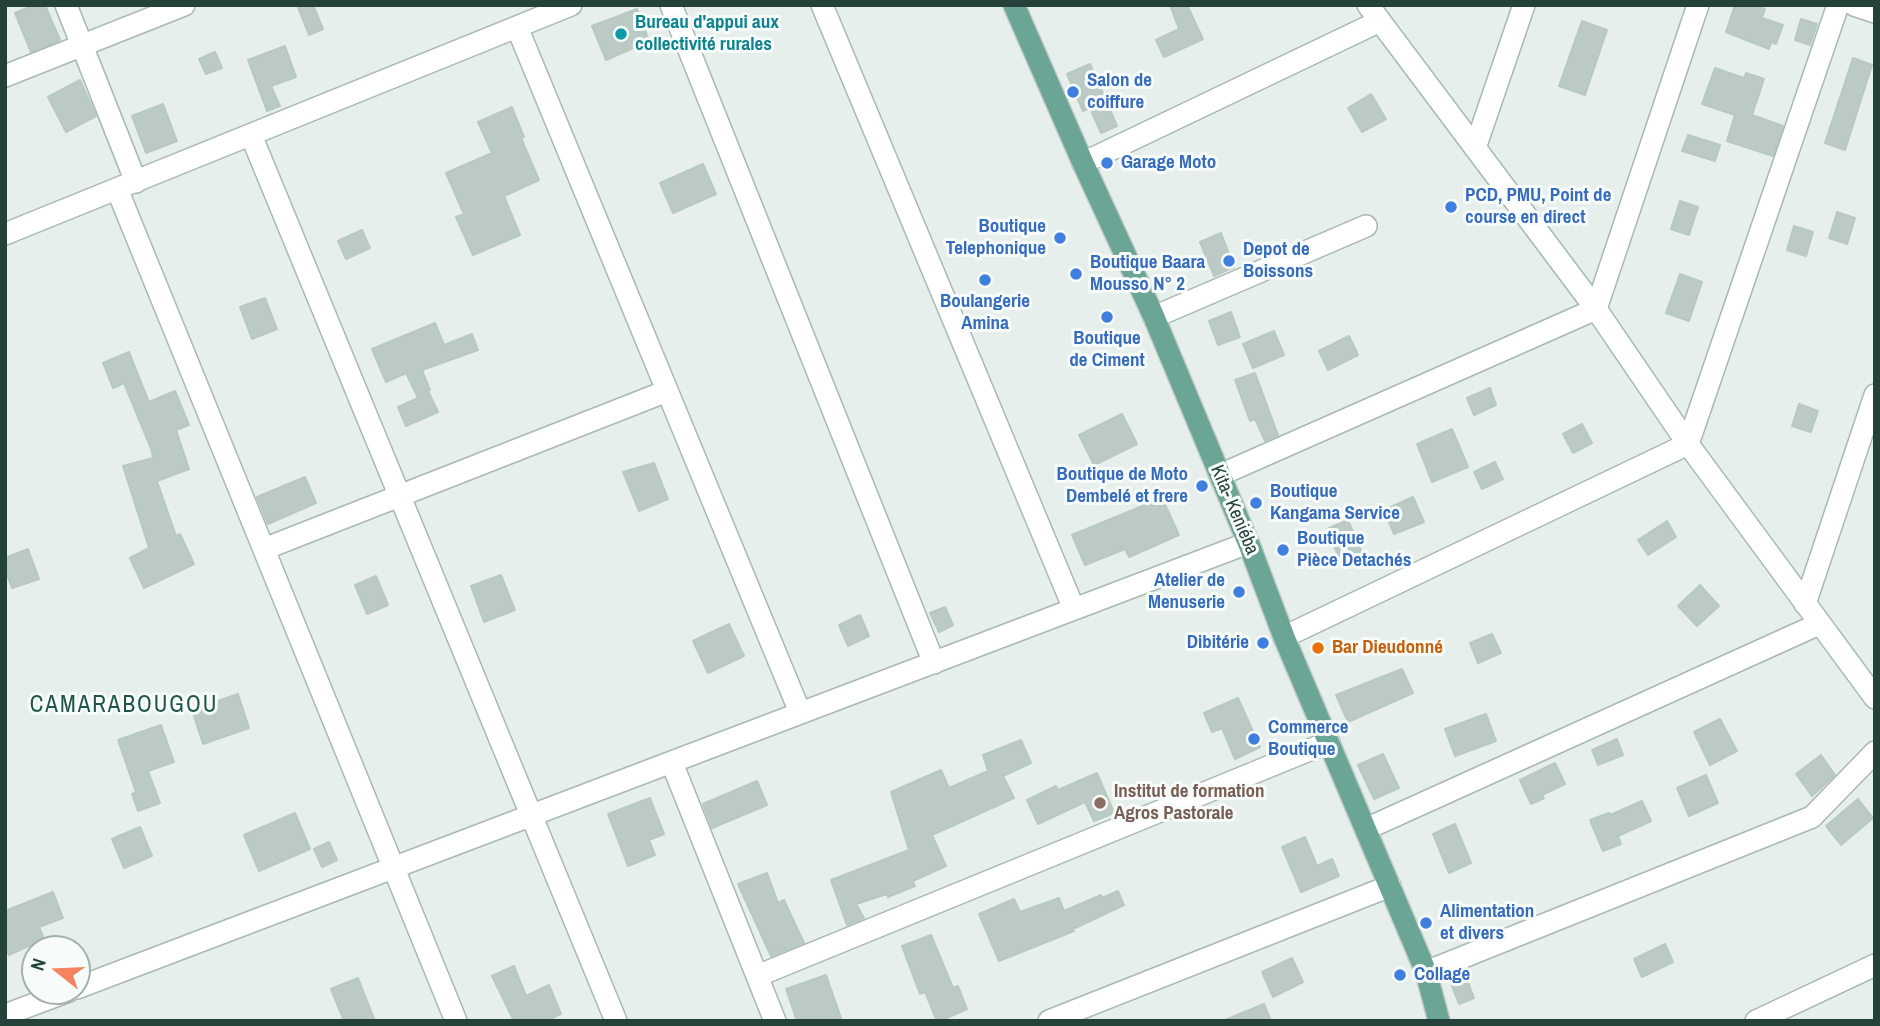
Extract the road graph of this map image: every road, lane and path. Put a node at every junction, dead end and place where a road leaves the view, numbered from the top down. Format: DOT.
graph roads {
  1 [pos="66,5"];
  2 [pos="184,5"];
  3 [pos="571,5"];
  4 [pos="671,5"];
  5 [pos="822,5"];
  6 [pos="1015,5"];
  7 [pos="1524,5"];
  8 [pos="1698,5"];
  9 [pos="1838,5"];
  10 [pos="1854,5"];
  11 [pos="1875,12"];
  12 [pos="1374,13"];
  13 [pos="517,27"];
  14 [pos="82,45"];
  15 [pos="5,76"];
  16 [pos="251,135"];
  17 [pos="1475,148"];
  18 [pos="1083,163"];
  19 [pos="126,185"];
  20 [pos="1366,226"];
  21 [pos="5,234"];
  22 [pos="1596,309"];
  23 [pos="1154,317"];
  24 [pos="667,391"];
  25 [pos="1875,395"];
  26 [pos="1688,444"];
  27 [pos="1220,475"];
  28 [pos="400,496"];
  29 [pos="1248,543"];
  30 [pos="264,549"];
  31 [pos="1805,604"];
  32 [pos="1074,609"];
  33 [pos="1819,624"];
  34 [pos="1284,637"];
  35 [pos="934,663"];
  36 [pos="1875,698"];
  37 [pos="797,705"];
  38 [pos="1329,742"];
  39 [pos="1875,752"];
  40 [pos="672,763"];
  41 [pos="532,816"];
  42 [pos="1366,829"];
  43 [pos="394,868"];
  44 [pos="1390,886"];
  45 [pos="1875,965"];
  46 [pos="1426,972"];
  47 [pos="757,976"];
  48 [pos="91,983"];
  49 [pos="32,1005"];
  50 [pos="5,1015"];
  51 [pos="456,1021"];
  52 [pos="616,1021"];
  53 [pos="775,1021"];
  54 [pos="1049,1021"];
  55 [pos="1439,1021"];
  56 [pos="1756,1021"];
  1 -- 14 [label="street"];
  2 -- 14 [label="street"];
  3 -- 13 [label="street"];
  4 -- 35 [label="street"];
  5 -- 32 [label="street"];
  6 -- 18 [label="main road, Kita- Keniéba"];
  7 -- 17 [label="street"];
  8 -- 22 [label="street"];
  9 -- 26 [label="street"];
  10 -- 11 [label="street"];
  12 -- 17 [label="street"];
  12 -- 18 [label="street"];
  13 -- 16 [label="street"];
  13 -- 24 [label="street"];
  14 -- 15 [label="street"];
  14 -- 19 [label="street"];
  16 -- 19 [label="street"];
  16 -- 28 [label="street"];
  17 -- 22 [label="street"];
  18 -- 23 [label="main road, Kita- Keniéba"];
  19 -- 21 [label="street"];
  19 -- 30 [label="street"];
  20 -- 23 [label="street"];
  22 -- 26 [label="street"];
  22 -- 27 [label="street"];
  23 -- 27 [label="main road, Kita- Keniéba"];
  24 -- 28 [label="street"];
  24 -- 37 [label="street"];
  25 -- 31 [label="street"];
  26 -- 31 [label="street"];
  26 -- 34 [label="street"];
  27 -- 29 [label="main road, Kita- Keniéba"];
  28 -- 30 [label="street"];
  28 -- 41 [label="street"];
  29 -- 32 [label="street"];
  29 -- 34 [label="main road, Kita- Keniéba"];
  30 -- 43 [label="street"];
  31 -- 33 [label="street"];
  32 -- 35 [label="street"];
  33 -- 36 [label="street"];
  33 -- 42 [label="street"];
  34 -- 38 [label="main road, Kita- Keniéba"];
  35 -- 40 [label="street"];
  38 -- 42 [label="main road, Kita- Keniéba"];
  38 -- 47 [label="street"];
  39 -- 46 [label="street"];
  40 -- 41 [label="street"];
  40 -- 47 [label="street"];
  41 -- 43 [label="street"];
  41 -- 52 [label="street"];
  42 -- 44 [label="main road, Kita- Keniéba"];
  43 -- 48 [label="street"];
  43 -- 51 [label="street"];
  44 -- 46 [label="main road, Kita- Keniéba"];
  44 -- 54 [label="street"];
  45 -- 56 [label="street"];
  46 -- 55 [label="main road, Kita- Keniéba"];
  47 -- 53 [label="street"];
  49 -- 50 [label="street"];
}
